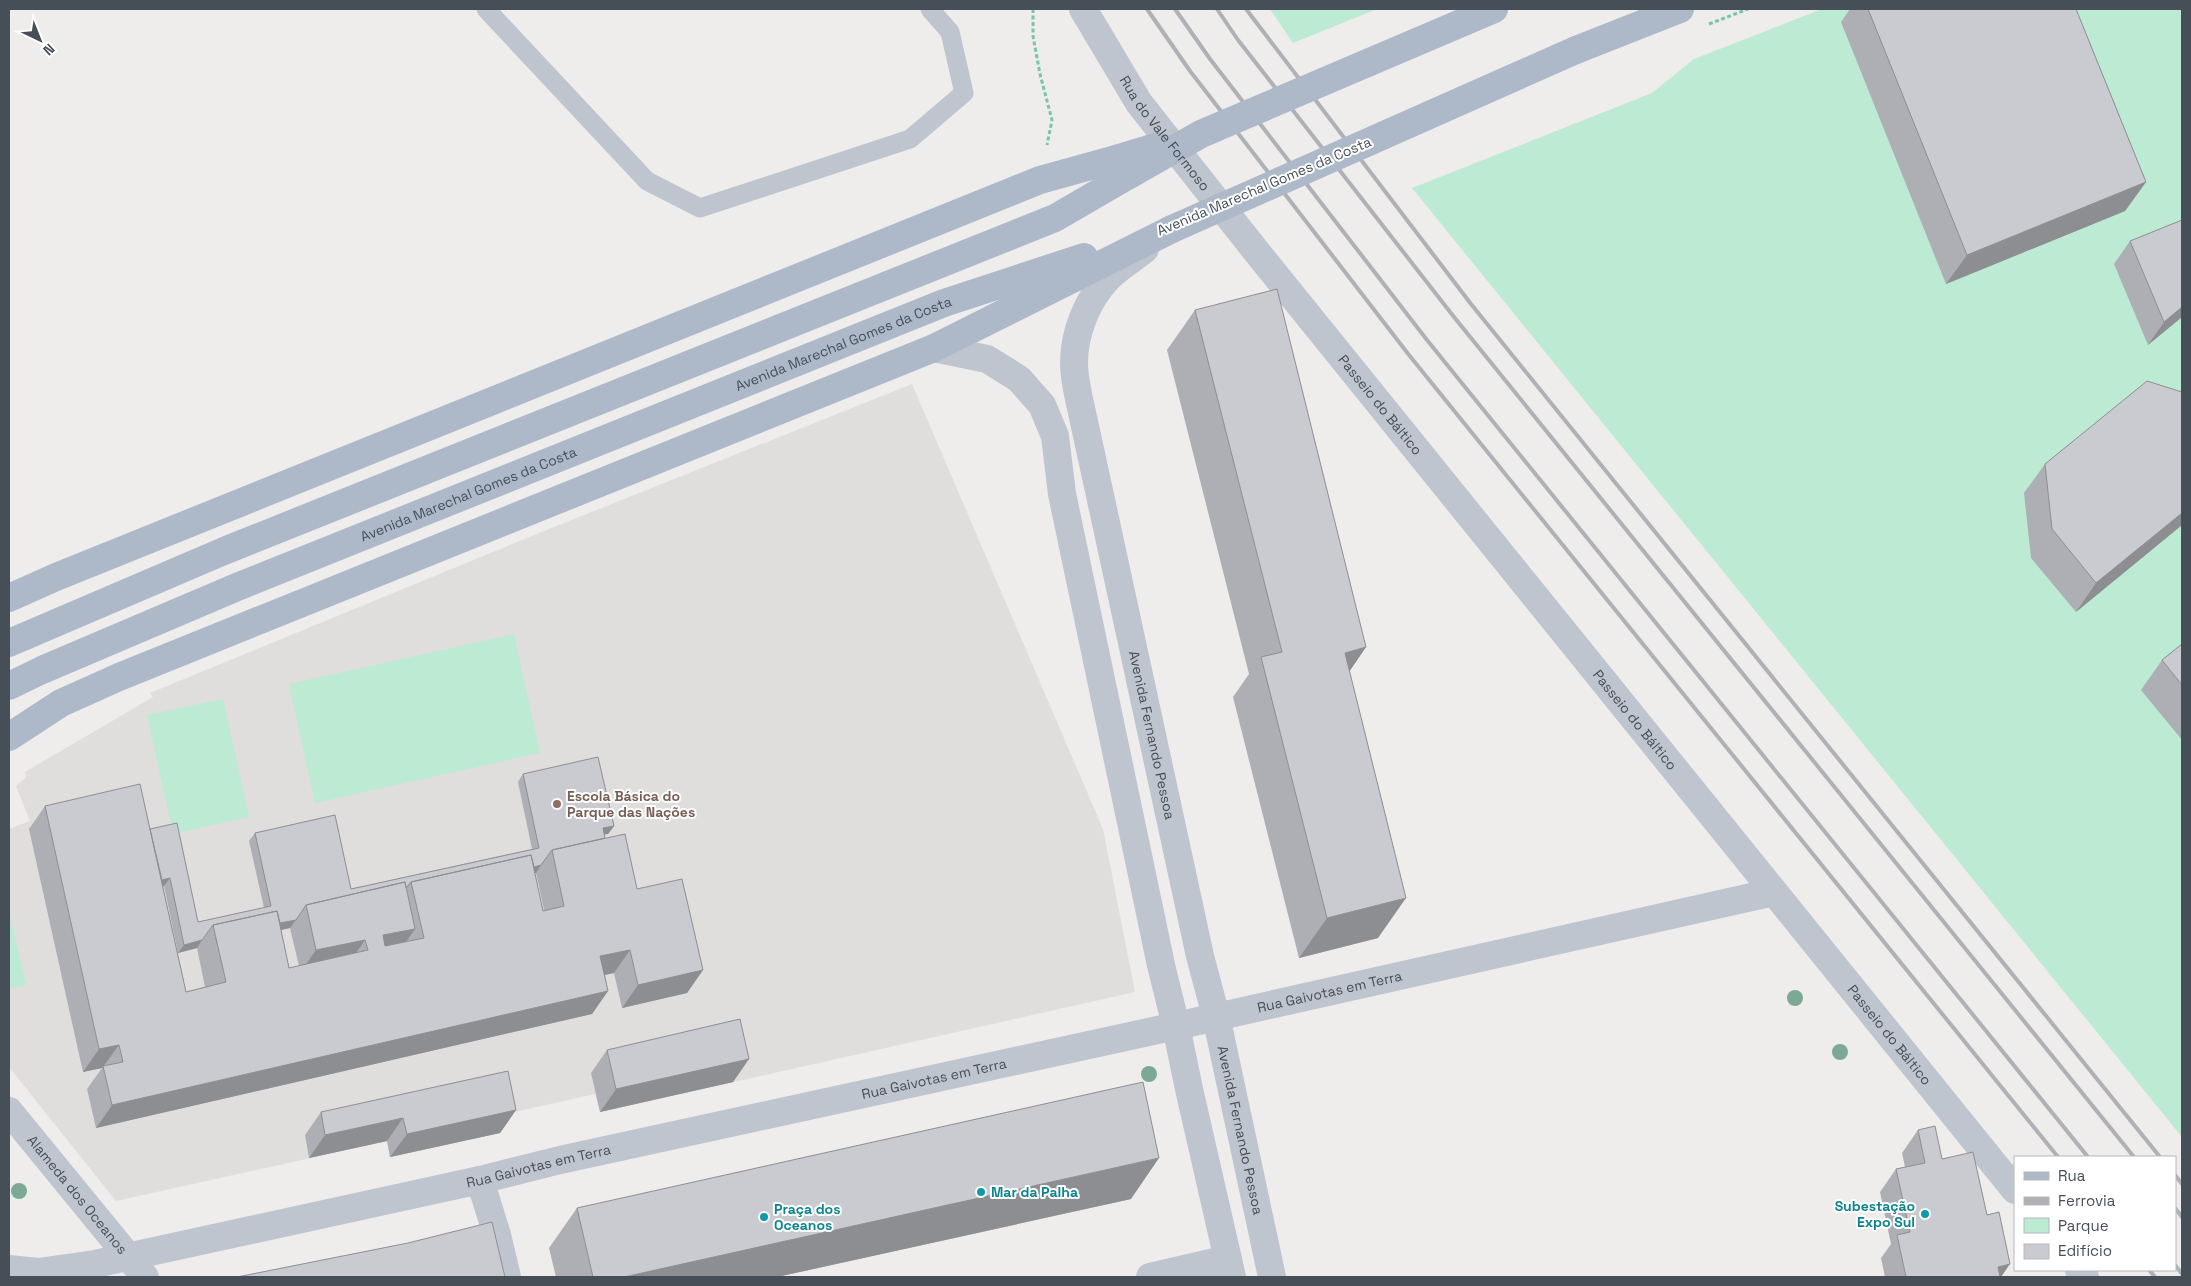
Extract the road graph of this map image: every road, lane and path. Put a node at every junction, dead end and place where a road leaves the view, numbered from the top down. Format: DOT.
graph roads {
  1 [pos="486,9"];
  2 [pos="930,9"];
  3 [pos="1033,9"];
  4 [pos="1083,9"];
  5 [pos="1494,9"];
  6 [pos="1680,9"];
  7 [pos="1122,167"];
  8 [pos="1040,180"];
  9 [pos="1172,229"];
  10 [pos="1256,251"];
  11 [pos="934,348"];
  12 [pos="9,598"];
  13 [pos="9,643"];
  14 [pos="9,686"];
  15 [pos="9,737"];
  16 [pos="1774,892"];
  17 [pos="1216,1016"];
  18 [pos="1176,1026"];
  19 [pos="9,1111"];
  20 [pos="480,1180"];
  21 [pos="2014,1189"];
  22 [pos="128,1256"];
  23 [pos="1230,1268"];
  24 [pos="9,1269"];
  25 [pos="90,1270"];
  26 [pos="145,1277"];
  27 [pos="507,1277"];
  28 [pos="1150,1277"];
  29 [pos="1272,1277"];
  1 -- 2 [label="lane"];
  3 -- 8 [label="path"];
  4 -- 10 [label="street, Rua do Vale Formoso"];
  5 -- 7 [label="main road, bridge"];
  6 -- 9 [label="main road, Avenida Marechal Gomes da Costa, bridge"];
  7 -- 8 [label="main road"];
  7 -- 13 [label="main road"];
  8 -- 12 [label="main road"];
  9 -- 11 [label="main road"];
  9 -- 14 [label="main road, Avenida Marechal Gomes da Costa"];
  9 -- 17 [label="street, Avenida Fernando Pessoa"];
  10 -- 16 [label="street, Passeio do Báltico"];
  11 -- 15 [label="main road"];
  11 -- 18 [label="street"];
  16 -- 17 [label="street, Rua Gaivotas em Terra"];
  16 -- 21 [label="street, Passeio do Báltico"];
  17 -- 18 [label="street, Rua Gaivotas em Terra"];
  17 -- 29 [label="street, Avenida Fernando Pessoa"];
  18 -- 20 [label="street, Rua Gaivotas em Terra"];
  18 -- 23 [label="street"];
  19 -- 22 [label="street, Alameda dos Oceanos"];
  20 -- 22 [label="street, Rua Gaivotas em Terra"];
  20 -- 27 [label="street"];
  22 -- 25 [label="street, Rua Gaivotas em Terra"];
  22 -- 26 [label="street, Alameda dos Oceanos"];
  23 -- 28 [label="street"];
  24 -- 25 [label="street, Rua Gaivotas em Terra"];
}
